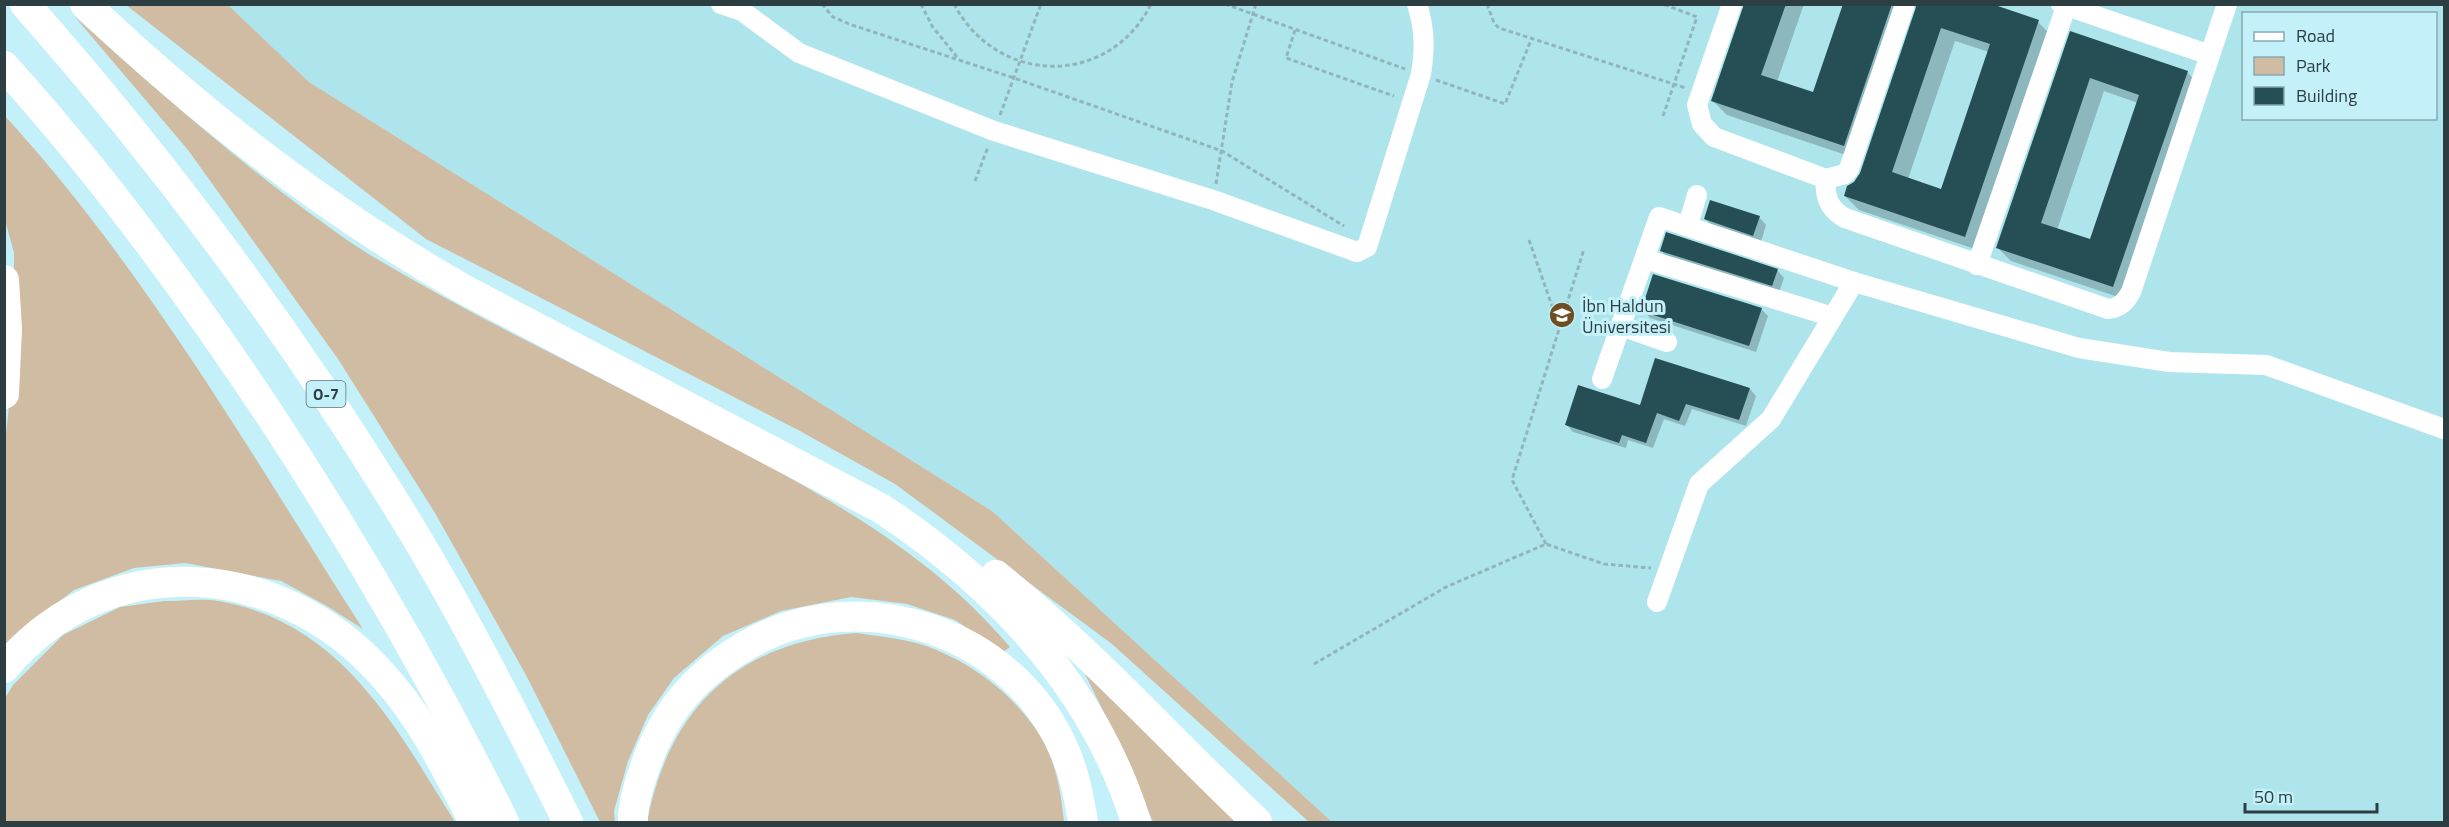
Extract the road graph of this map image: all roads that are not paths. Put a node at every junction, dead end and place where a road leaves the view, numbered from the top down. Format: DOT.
graph roads {
  1 [pos="25,4"];
  2 [pos="85,4"];
  3 [pos="722,4"];
  4 [pos="1417,4"];
  5 [pos="1732,4"];
  6 [pos="1905,4"];
  7 [pos="2227,4"];
  8 [pos="2065,5"];
  9 [pos="743,8"];
  10 [pos="2210,55"];
  11 [pos="4,66"];
  12 [pos="1826,179"];
  13 [pos="1697,195"];
  14 [pos="1688,225"];
  15 [pos="1645,259"];
  16 [pos="1977,265"];
  17 [pos="4,280"];
  18 [pos="1854,282"];
  19 [pos="465,290"];
  20 [pos="1833,317"];
  21 [pos="1621,326"];
  22 [pos="1667,342"];
  23 [pos="1602,379"];
  24 [pos="4,394"];
  25 [pos="2445,429"];
  26 [pos="1657,602"];
  27 [pos="4,668"];
  28 [pos="474,822"];
  29 [pos="504,822"];
  30 [pos="568,822"];
  31 [pos="633,822"];
  32 [pos="1083,822"];
  33 [pos="1137,822"];
  34 [pos="1257,822"];
  1 -- 30 [label="highway, O-7"];
  2 -- 19 [label="highway"];
  3 -- 9 [label="lane"];
  4 -- 9 [label="lane"];
  5 -- 12 [label="lane"];
  6 -- 12 [label="lane"];
  7 -- 10 [label="lane"];
  8 -- 10 [label="lane"];
  8 -- 16 [label="lane"];
  10 -- 16 [label="lane"];
  11 -- 29 [label="highway"];
  12 -- 16 [label="lane"];
  13 -- 14 [label="lane"];
  14 -- 15 [label="lane"];
  14 -- 18 [label="lane"];
  15 -- 20 [label="lane"];
  15 -- 21 [label="lane"];
  17 -- 24 [label="highway"];
  18 -- 20 [label="lane"];
  18 -- 25 [label="lane"];
  19 -- 33 [label="highway"];
  19 -- 34 [label="highway"];
  20 -- 26 [label="lane"];
  21 -- 22 [label="lane"];
  21 -- 23 [label="lane"];
  27 -- 28 [label="highway"];
  31 -- 32 [label="highway"];
}
